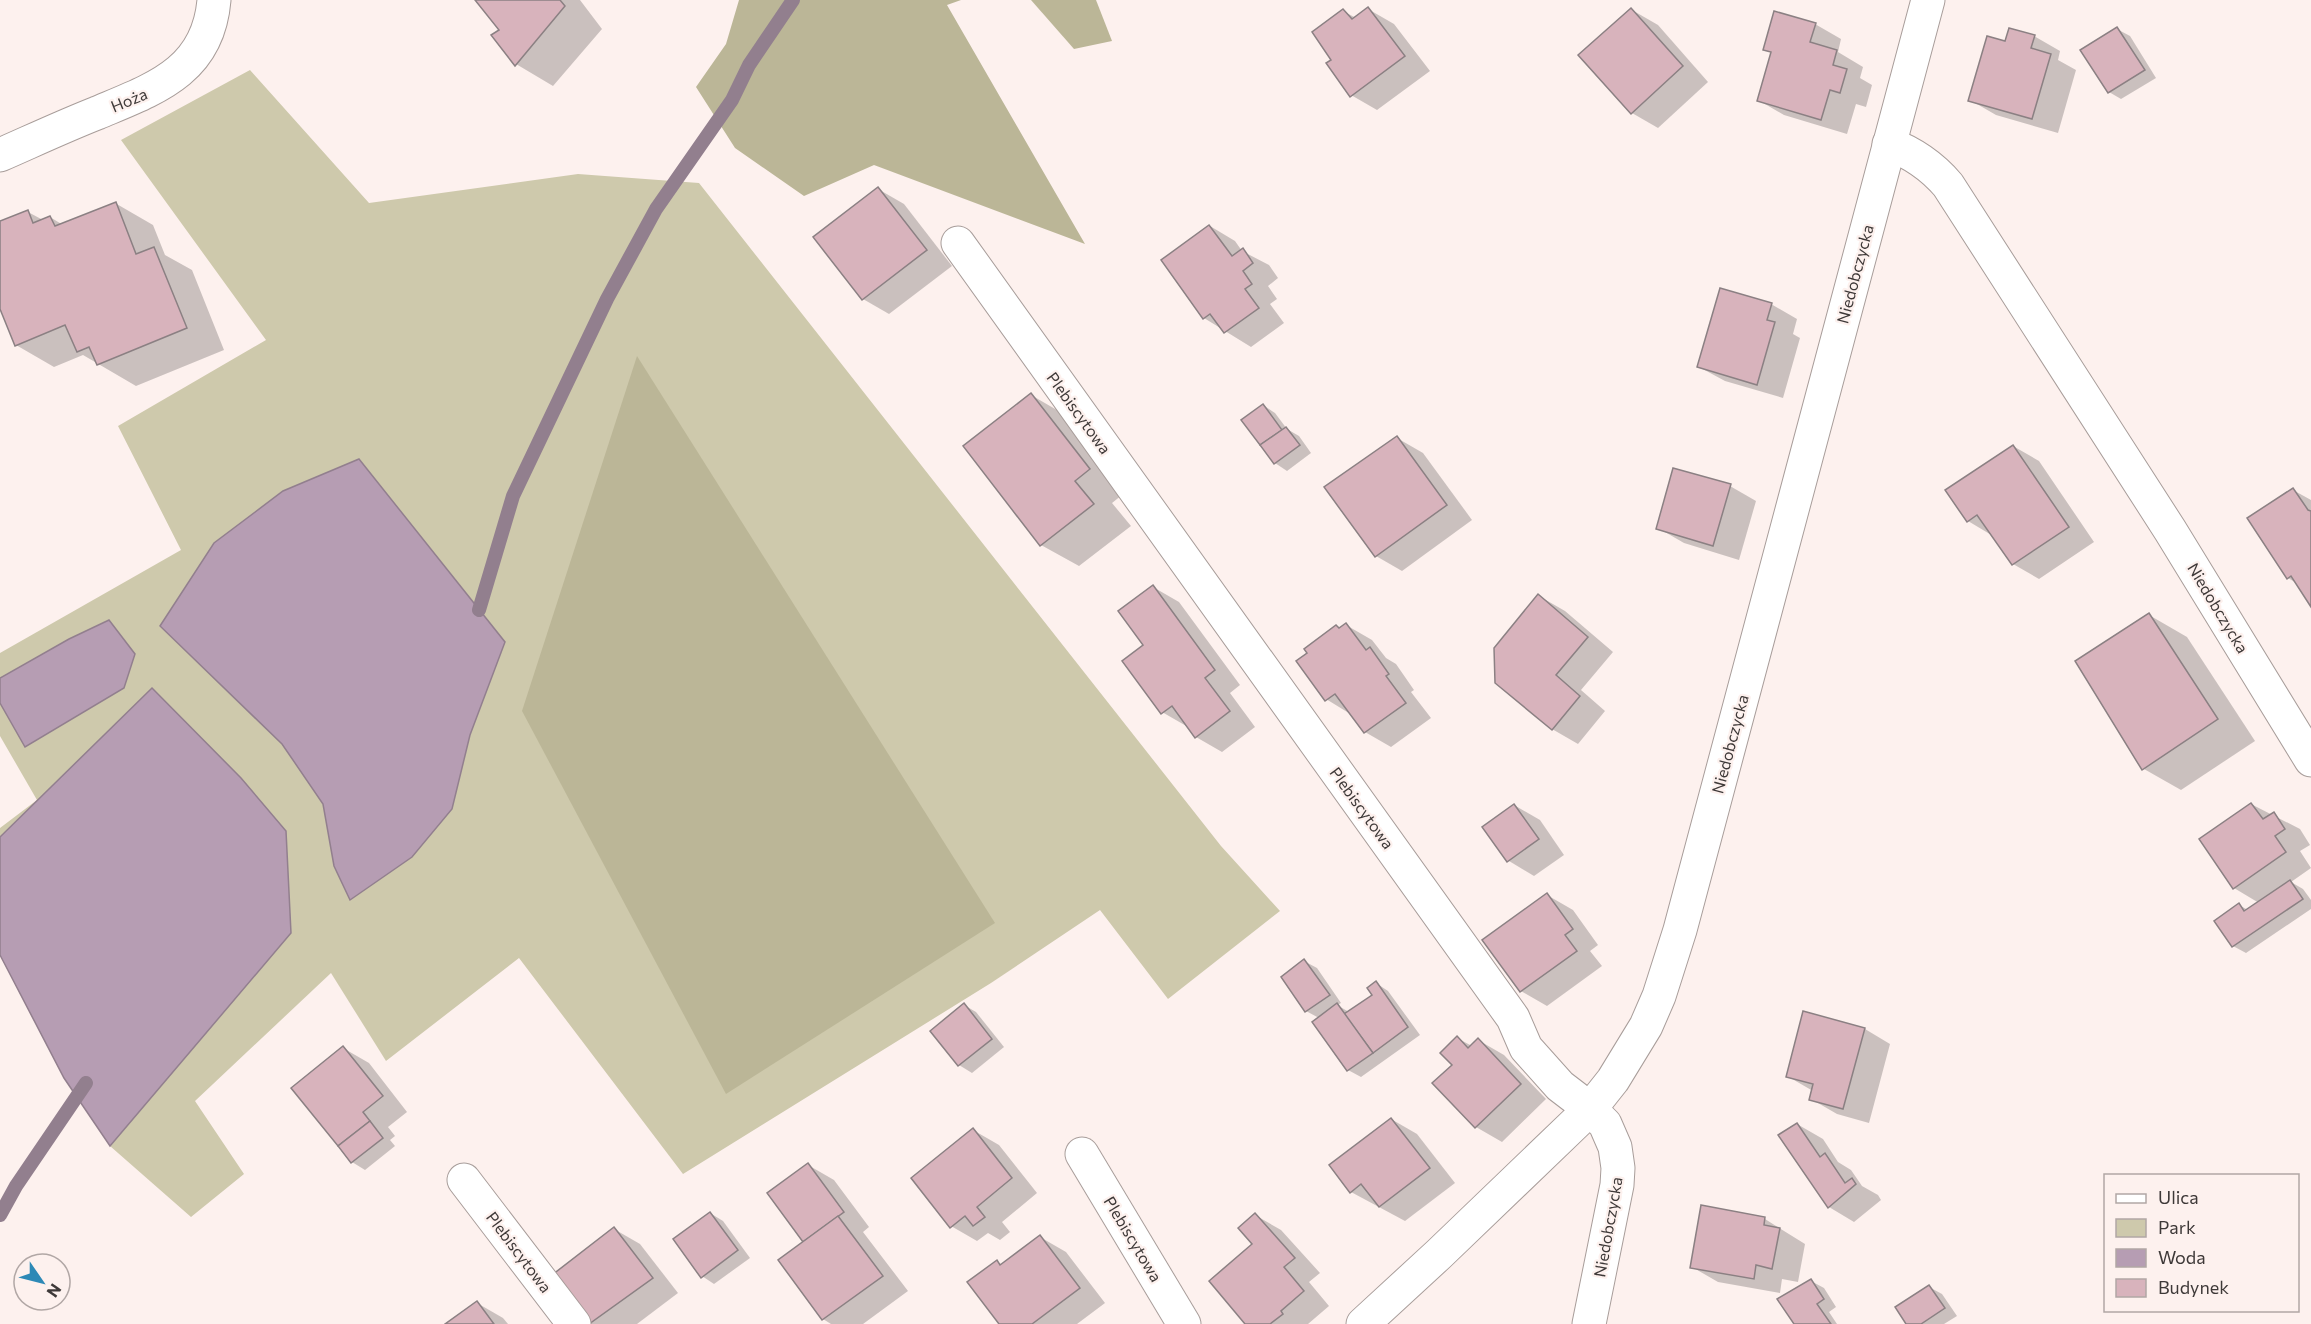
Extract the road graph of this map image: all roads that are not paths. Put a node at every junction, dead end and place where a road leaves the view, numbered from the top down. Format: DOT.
graph roads {
  1 [pos="214,0"];
  2 [pos="1928,0"];
  3 [pos="1890,144"];
  4 [pos="0,155"];
  5 [pos="958,243"];
  6 [pos="2311,760"];
  7 [pos="1590,1108"];
  8 [pos="1083,1154"];
  9 [pos="464,1180"];
  10 [pos="574,1324"];
  11 [pos="1184,1324"];
  12 [pos="1363,1324"];
  13 [pos="1589,1324"];
  1 -- 4 [label="street, Hoża"];
  2 -- 3 [label="street, Niedobczycka"];
  3 -- 6 [label="street, Niedobczycka"];
  3 -- 7 [label="street, Niedobczycka"];
  5 -- 7 [label="street, Plebiscytowa"];
  7 -- 12 [label="street"];
  7 -- 13 [label="street, Niedobczycka"];
  8 -- 11 [label="street, Plebiscytowa"];
  9 -- 10 [label="street, Plebiscytowa"];
}
